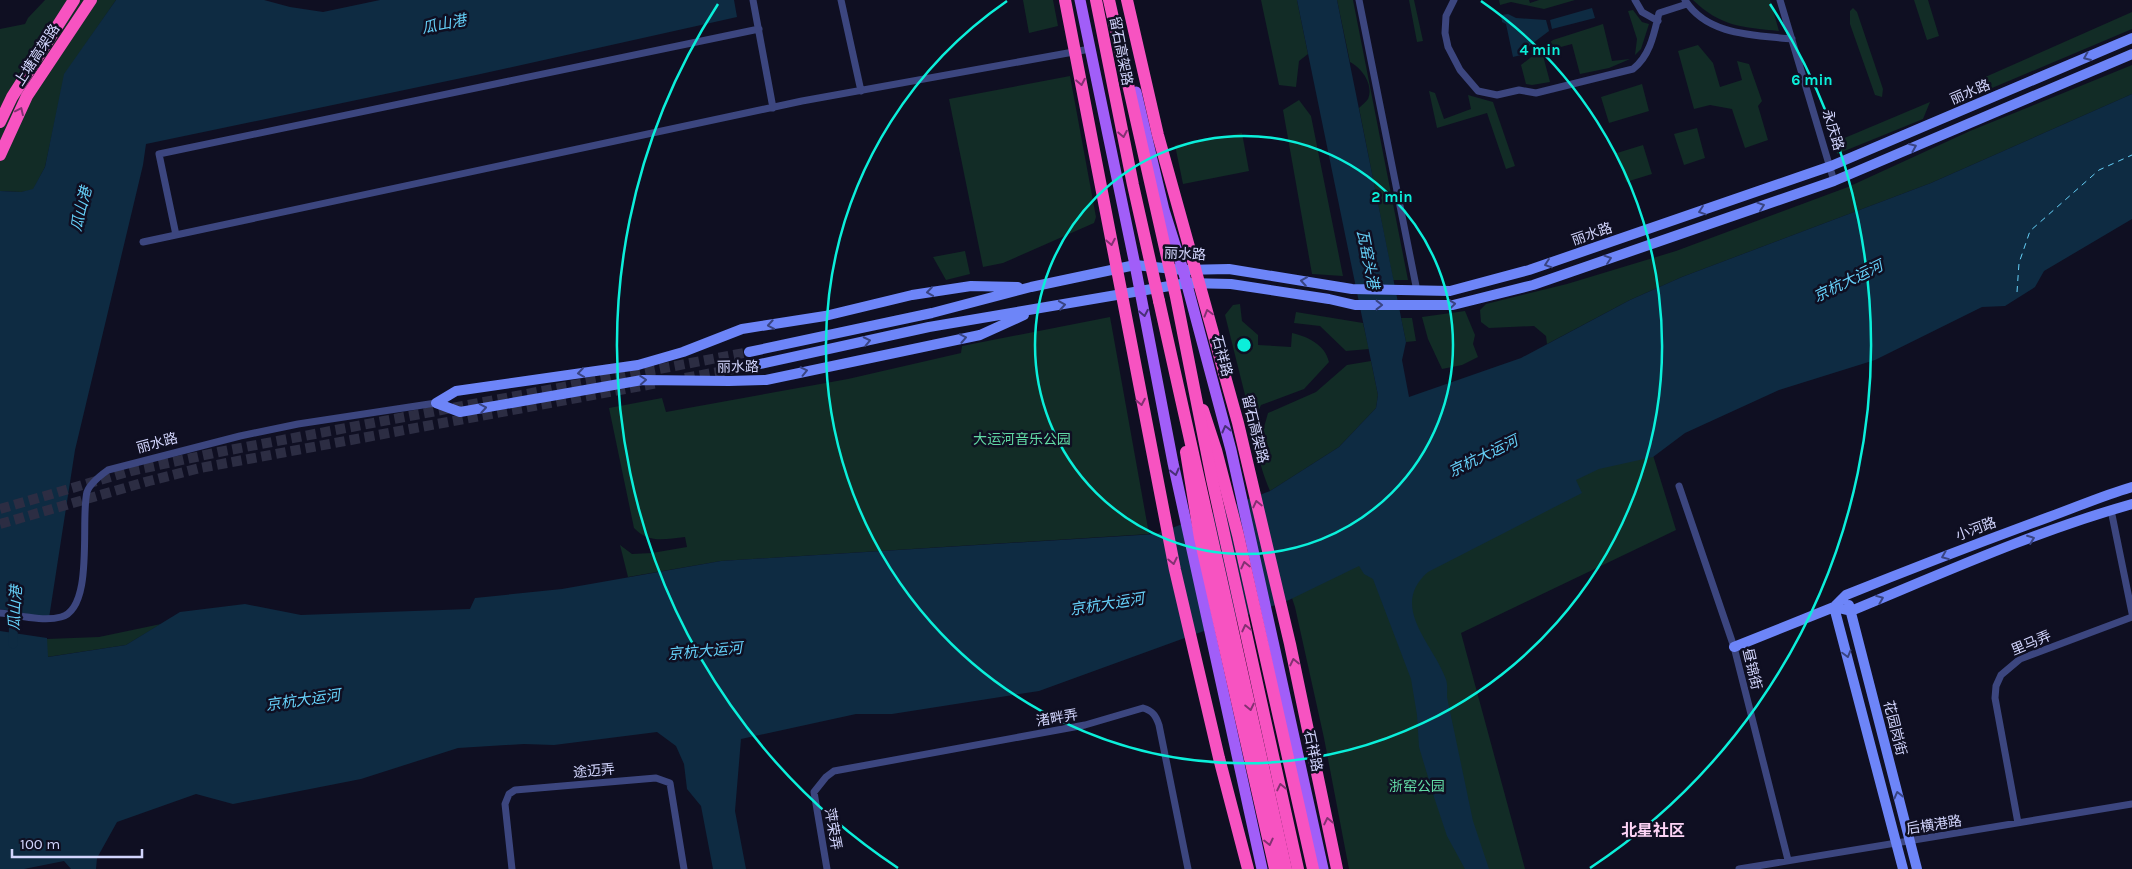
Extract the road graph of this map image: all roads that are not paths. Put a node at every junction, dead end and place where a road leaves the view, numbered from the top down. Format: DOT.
graph roads {
  1 [pos="74,0"];
  2 [pos="91,0"];
  3 [pos="753,0"];
  4 [pos="841,0"];
  5 [pos="1065,0"];
  6 [pos="1080,0"];
  7 [pos="1096,0"];
  8 [pos="1109,0"];
  9 [pos="1114,0"];
  10 [pos="1127,0"];
  11 [pos="1359,0"];
  12 [pos="1454,0"];
  13 [pos="1635,0"];
  14 [pos="1780,0"];
  15 [pos="1686,2"];
  16 [pos="1658,21"];
  17 [pos="758,29"];
  18 [pos="1792,38"];
  19 [pos="2132,38"];
  20 [pos="1090,49"];
  21 [pos="2132,54"];
  22 [pos="861,91"];
  23 [pos="773,108"];
  24 [pos="0,122"];
  25 [pos="0,156"];
  26 [pos="1831,166"];
  27 [pos="1834,181"];
  28 [pos="176,235"];
  29 [pos="143,242"];
  30 [pos="1135,265"];
  31 [pos="1183,270"];
  32 [pos="1187,284"];
  33 [pos="1031,287"];
  34 [pos="1416,291"];
  35 [pos="1140,292"];
  36 [pos="1035,309"];
  37 [pos="749,352"];
  38 [pos="751,366"];
  39 [pos="1174,370"];
  40 [pos="1194,385"];
  41 [pos="436,403"];
  42 [pos="1679,486"];
  43 [pos="2132,487"];
  44 [pos="2132,504"];
  45 [pos="2111,510"];
  46 [pos="1846,595"];
  47 [pos="1834,607"];
  48 [pos="1851,611"];
  49 [pos="0,613"];
  50 [pos="2132,613"];
  51 [pos="2132,618"];
  52 [pos="1734,647"];
  53 [pos="814,792"];
  54 [pos="2132,804"];
  55 [pos="2018,824"];
  56 [pos="1910,842"];
  57 [pos="1897,844"];
  58 [pos="1788,860"];
  59 [pos="512,869"];
  60 [pos="684,869"];
  61 [pos="827,869"];
  62 [pos="1188,869"];
  63 [pos="1248,869"];
  64 [pos="1262,869"];
  65 [pos="1275,869"];
  66 [pos="1286,869"];
  67 [pos="1298,869"];
  68 [pos="1313,869"];
  69 [pos="1323,869"];
  70 [pos="1337,869"];
  71 [pos="1739,869"];
  72 [pos="1903,869"];
  73 [pos="1917,869"];
  1 -- 24 [label="highway, 上塘高架路"];
  25 -- 2 [label="highway, 上塘高架路, one-way"];
  3 -- 17 [label="street"];
  4 -- 22 [label="street"];
  5 -- 63 [label="highway, one-way, bridge"];
  6 -- 20 [label="main road"];
  7 -- 39 [label="highway, 留石高架路, one-way, bridge"];
  8 -- 40 [label="highway, 留石高架路, bridge"];
  9 -- 31 [label="main road, 石祥路"];
  70 -- 10 [label="highway, 留石高架路, one-way, bridge"];
  11 -- 34 [label="street"];
  12 -- 16 [label="street"];
  13 -- 16 [label="street"];
  14 -- 18 [label="street, 永庆路"];
  15 -- 16 [label="street"];
  15 -- 18 [label="street"];
  17 -- 23 [label="street"];
  17 -- 28 [label="street"];
  18 -- 26 [label="street, 永庆路"];
  19 -- 26 [label="main road, 丽水路, one-way"];
  20 -- 22 [label="street"];
  20 -- 30 [label="main road"];
  27 -- 21 [label="main road, 丽水路, one-way"];
  22 -- 23 [label="street"];
  23 -- 28 [label="street"];
  26 -- 27 [label="street, 永庆路"];
  26 -- 34 [label="main road, 丽水路, one-way"];
  32 -- 27 [label="main road, 丽水路, one-way"];
  28 -- 29 [label="street"];
  30 -- 31 [label="main road, 丽水路"];
  30 -- 33 [label="main road, 丽水路"];
  30 -- 35 [label="main road"];
  31 -- 32 [label="main road, 石祥路"];
  34 -- 31 [label="main road, 丽水路, one-way"];
  32 -- 35 [label="main road, 丽水路"];
  69 -- 32 [label="main road, 石祥路, one-way"];
  33 -- 37 [label="main road, 丽水路"];
  33 -- 41 [label="main road, 丽水路, one-way"];
  36 -- 35 [label="main road, 丽水路, one-way"];
  35 -- 64 [label="main road, one-way"];
  38 -- 36 [label="main road, 丽水路, one-way"];
  41 -- 36 [label="main road, 丽水路, one-way"];
  39 -- 65 [label="highway, one-way"];
  39 -- 66 [label="highway, 留石高架路, one-way"];
  67 -- 40 [label="highway, 留石高架路, one-way, bridge"];
  68 -- 40 [label="highway, one-way, bridge"];
  41 -- 49 [label="street, 丽水路"];
  42 -- 52 [label="street, 昼锦街"];
  43 -- 46 [label="main road, 小河路, one-way"];
  44 -- 45 [label="main road, 小河路"];
  48 -- 45 [label="main road, 小河路, one-way"];
  45 -- 50 [label="street"];
  46 -- 47 [label="main road, 小河路"];
  46 -- 48 [label="main road, 花园岗街"];
  47 -- 48 [label="main road"];
  47 -- 52 [label="main road, 小河路"];
  47 -- 57 [label="main road, 花园岗街, one-way"];
  56 -- 48 [label="main road, 花园岗街, one-way"];
  51 -- 55 [label="street, 里马弄"];
  52 -- 58 [label="street, 昼锦街"];
  53 -- 61 [label="street, 萍荣弄"];
  53 -- 62 [label="street, 渚畔弄"];
  54 -- 55 [label="street, 后横港路"];
  55 -- 56 [label="street, 后横港路"];
  56 -- 57 [label="street, 后横港路"];
  56 -- 73 [label="main road, 花园岗街"];
  57 -- 58 [label="street, 后横港路"];
  57 -- 72 [label="main road, 花园岗街"];
  58 -- 71 [label="street, 后横港路"];
  59 -- 60 [label="street, 途迈弄"];
}
